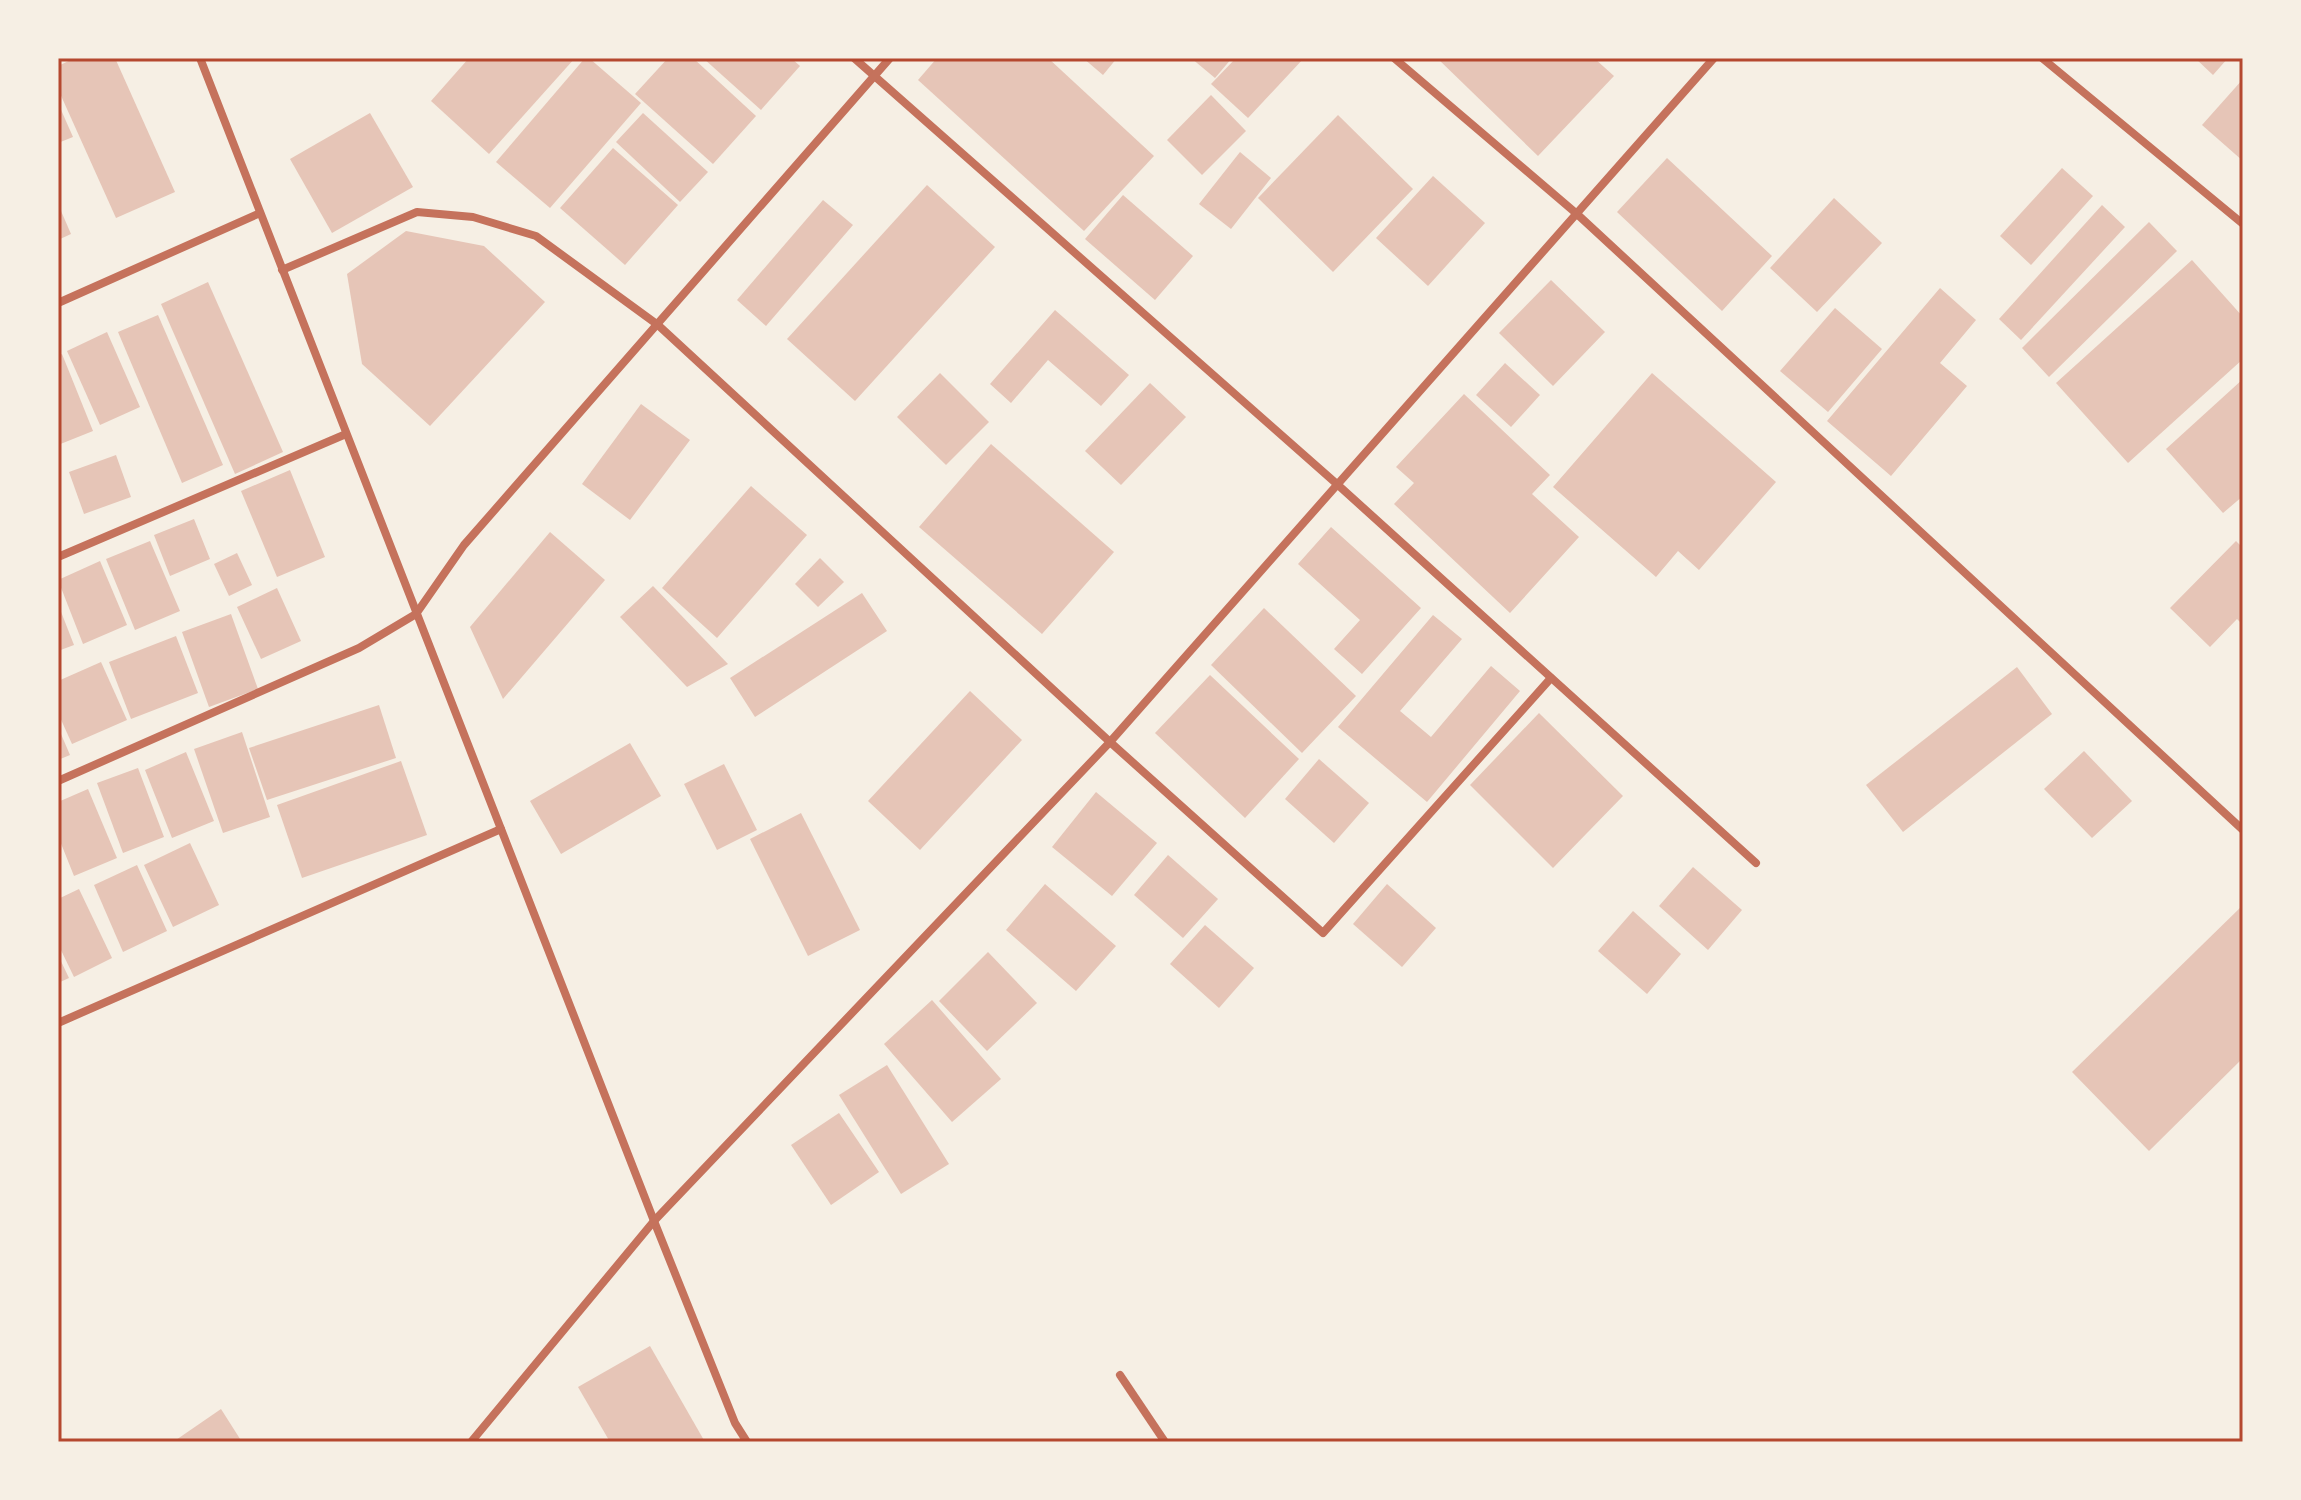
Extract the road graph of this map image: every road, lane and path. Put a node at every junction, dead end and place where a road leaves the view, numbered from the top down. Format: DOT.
graph roads {
  1 [pos="200,58"];
  2 [pos="854,58"];
  3 [pos="890,58"];
  4 [pos="1394,58"];
  5 [pos="1714,58"];
  6 [pos="2042,58"];
  7 [pos="874,76"];
  8 [pos="260,213"];
  9 [pos="1577,214"];
  10 [pos="2243,224"];
  11 [pos="282,270"];
  12 [pos="58,303"];
  13 [pos="658,325"];
  14 [pos="346,434"];
  15 [pos="1338,485"];
  16 [pos="58,557"];
  17 [pos="416,614"];
  18 [pos="1551,678"];
  19 [pos="1110,742"];
  20 [pos="58,781"];
  21 [pos="501,829"];
  22 [pos="2243,830"];
  23 [pos="1756,863"];
  24 [pos="58,1023"];
  25 [pos="654,1221"];
  26 [pos="1120,1375"];
  27 [pos="471,1442"];
  28 [pos="747,1442"];
  29 [pos="1165,1442"];
  1 -- 8 [label="street"];
  2 -- 7 [label="street"];
  3 -- 7 [label="street"];
  4 -- 9 [label="street"];
  5 -- 9 [label="street"];
  6 -- 10 [label="street"];
  7 -- 13 [label="street"];
  7 -- 15 [label="street"];
  8 -- 11 [label="street"];
  8 -- 12 [label="street"];
  9 -- 15 [label="street"];
  9 -- 22 [label="street"];
  11 -- 13 [label="street"];
  11 -- 14 [label="street"];
  13 -- 17 [label="street"];
  13 -- 19 [label="street"];
  14 -- 16 [label="street"];
  14 -- 17 [label="street"];
  15 -- 18 [label="street"];
  15 -- 19 [label="street"];
  17 -- 20 [label="street"];
  17 -- 21 [label="street"];
  18 -- 19 [label="street"];
  18 -- 23 [label="street"];
  19 -- 25 [label="street"];
  21 -- 24 [label="street"];
  21 -- 25 [label="street"];
  25 -- 27 [label="street"];
  25 -- 28 [label="street"];
  26 -- 29 [label="street"];
}
